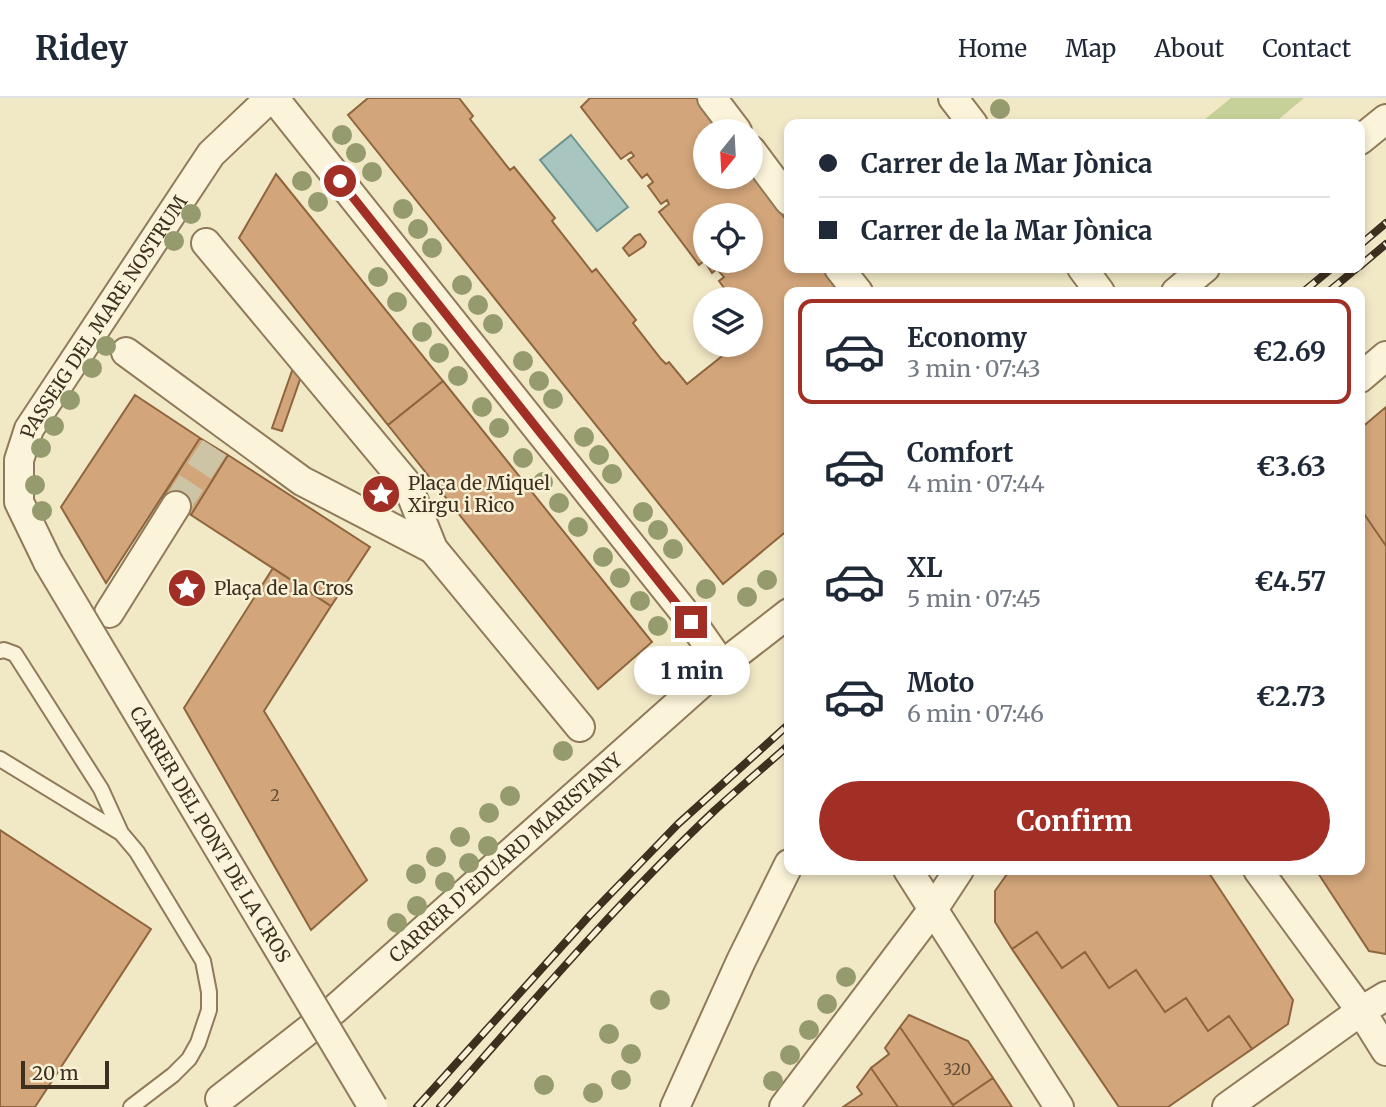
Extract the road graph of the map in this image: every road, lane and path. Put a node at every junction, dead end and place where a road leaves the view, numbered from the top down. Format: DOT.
graph roads {
  1 [pos="272,98"];
  2 [pos="712,98"];
  3 [pos="953,98"];
  4 [pos="1386,118"];
  5 [pos="728,119"];
  6 [pos="969,119"];
  7 [pos="1365,136"];
  8 [pos="763,166"];
  9 [pos="784,194"];
  10 [pos="206,243"];
  11 [pos="843,273"];
  12 [pos="1200,273"];
  13 [pos="854,287"];
  14 [pos="1182,287"];
  15 [pos="126,352"];
  16 [pos="1386,356"];
  17 [pos="1365,374"];
  18 [pos="176,506"];
  19 [pos="433,549"];
  20 [pos="48,562"];
  21 [pos="109,612"];
  22 [pos="784,617"];
  23 [pos="0,651"];
  24 [pos="722,665"];
  25 [pos="580,727"];
  26 [pos="0,759"];
  27 [pos="121,833"];
  28 [pos="784,870"];
  29 [pos="911,875"];
  30 [pos="956,875"];
  31 [pos="1262,875"];
  32 [pos="934,908"];
  33 [pos="1386,996"];
  34 [pos="1361,1012"];
  35 [pos="1386,1051"];
  36 [pos="215,1103"];
  37 [pos="131,1107"];
  38 [pos="373,1107"];
  39 [pos="675,1107"];
  40 [pos="784,1107"];
  41 [pos="1059,1107"];
  42 [pos="1227,1107"];
  1 -- 20 [label="street, PASSEIG DEL MARE NOSTRUM"];
  1 -- 24 [label="street"];
  2 -- 5 [label="street"];
  3 -- 6 [label="street"];
  4 -- 7 [label="street"];
  8 -- 9 [label="street"];
  10 -- 19 [label="street"];
  11 -- 13 [label="street"];
  12 -- 14 [label="street"];
  15 -- 19 [label="street"];
  16 -- 17 [label="street"];
  18 -- 21 [label="street"];
  19 -- 25 [label="street"];
  20 -- 38 [label="street, CARRER DEL PONT DE LA CROS, bridge"];
  22 -- 24 [label="street, CARRER D'EDUARD MARISTANY"];
  23 -- 27 [label="lane"];
  24 -- 36 [label="street, CARRER D'EDUARD MARISTANY"];
  26 -- 27 [label="lane"];
  27 -- 37 [label="lane"];
  28 -- 39 [label="street"];
  29 -- 32 [label="street"];
  30 -- 32 [label="street"];
  31 -- 34 [label="street"];
  32 -- 40 [label="street"];
  32 -- 41 [label="street"];
  33 -- 34 [label="street"];
  34 -- 35 [label="street"];
  34 -- 42 [label="street"];
}
